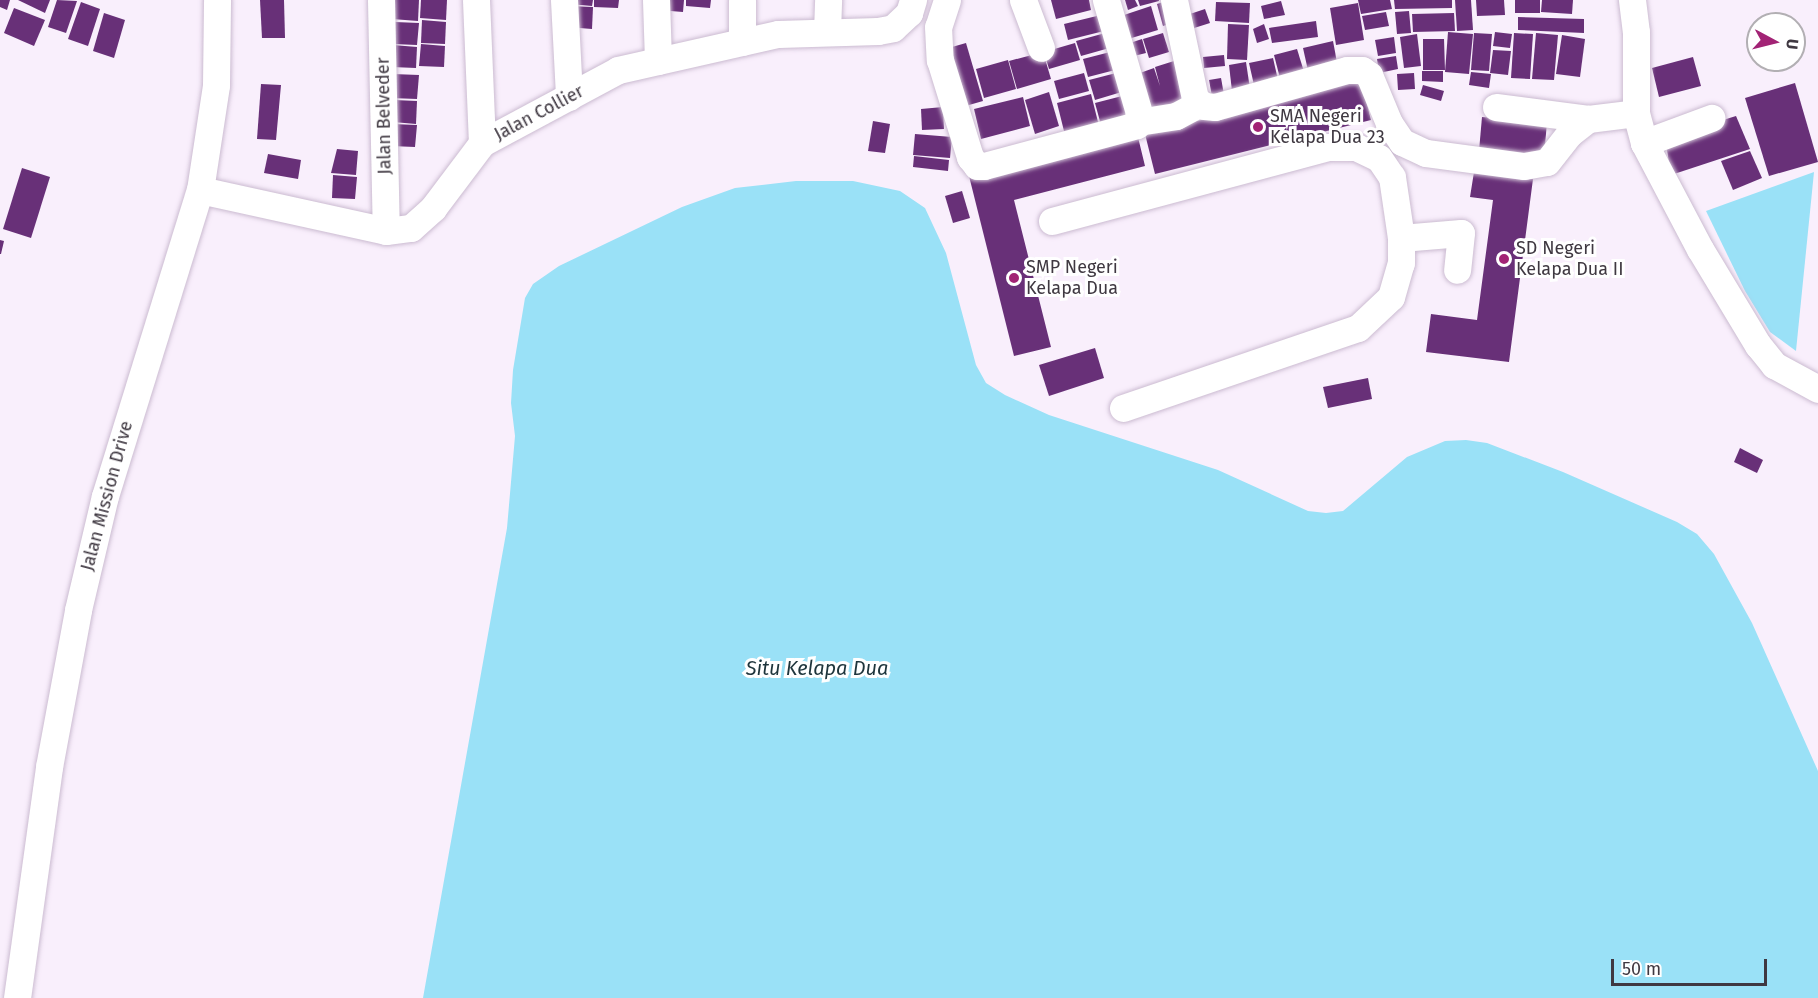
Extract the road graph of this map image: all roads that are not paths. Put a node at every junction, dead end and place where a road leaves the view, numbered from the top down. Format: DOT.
graph roads {
  1 [pos="218,0"];
  2 [pos="381,0"];
  3 [pos="476,0"];
  4 [pos="564,0"];
  5 [pos="656,0"];
  6 [pos="742,0"];
  7 [pos="828,0"];
  8 [pos="947,0"];
  9 [pos="1023,0"];
  10 [pos="1106,0"];
  11 [pos="1174,0"];
  12 [pos="1632,0"];
  13 [pos="911,7"];
  14 [pos="826,32"];
  15 [pos="742,42"];
  16 [pos="1041,48"];
  17 [pos="658,61"];
  18 [pos="569,97"];
  19 [pos="1199,104"];
  20 [pos="1496,106"];
  21 [pos="1636,113"];
  22 [pos="1711,118"];
  23 [pos="1588,119"];
  24 [pos="1138,122"];
  25 [pos="1402,142"];
  26 [pos="1644,142"];
  27 [pos="482,143"];
  28 [pos="1379,158"];
  29 [pos="200,189"];
  30 [pos="1052,220"];
  31 [pos="387,231"];
  32 [pos="1401,238"];
  33 [pos="1457,270"];
  34 [pos="1818,389"];
  35 [pos="1123,408"];
  36 [pos="17,998"];
  1 -- 29 [label="street, Jalan Mission Drive"];
  2 -- 31 [label="street, Jalan Belveder"];
  3 -- 27 [label="street"];
  4 -- 18 [label="street"];
  5 -- 17 [label="street"];
  6 -- 15 [label="street"];
  7 -- 14 [label="street"];
  8 -- 24 [label="street"];
  9 -- 16 [label="street"];
  10 -- 24 [label="street"];
  11 -- 19 [label="street"];
  12 -- 21 [label="street"];
  13 -- 14 [label="street, Jalan Collier"];
  14 -- 15 [label="street, Jalan Collier"];
  15 -- 17 [label="street, Jalan Collier"];
  17 -- 18 [label="street, Jalan Collier"];
  18 -- 27 [label="street, Jalan Collier"];
  19 -- 24 [label="street"];
  19 -- 25 [label="street"];
  20 -- 23 [label="street"];
  21 -- 23 [label="street"];
  21 -- 26 [label="street"];
  22 -- 26 [label="street"];
  23 -- 25 [label="street"];
  25 -- 28 [label="street"];
  26 -- 34 [label="street"];
  27 -- 31 [label="street, Jalan Collier"];
  28 -- 30 [label="street"];
  28 -- 32 [label="street"];
  29 -- 31 [label="street, Jalan Collier"];
  29 -- 36 [label="street, Jalan Mission Drive"];
  32 -- 33 [label="street"];
  32 -- 35 [label="street"];
}
